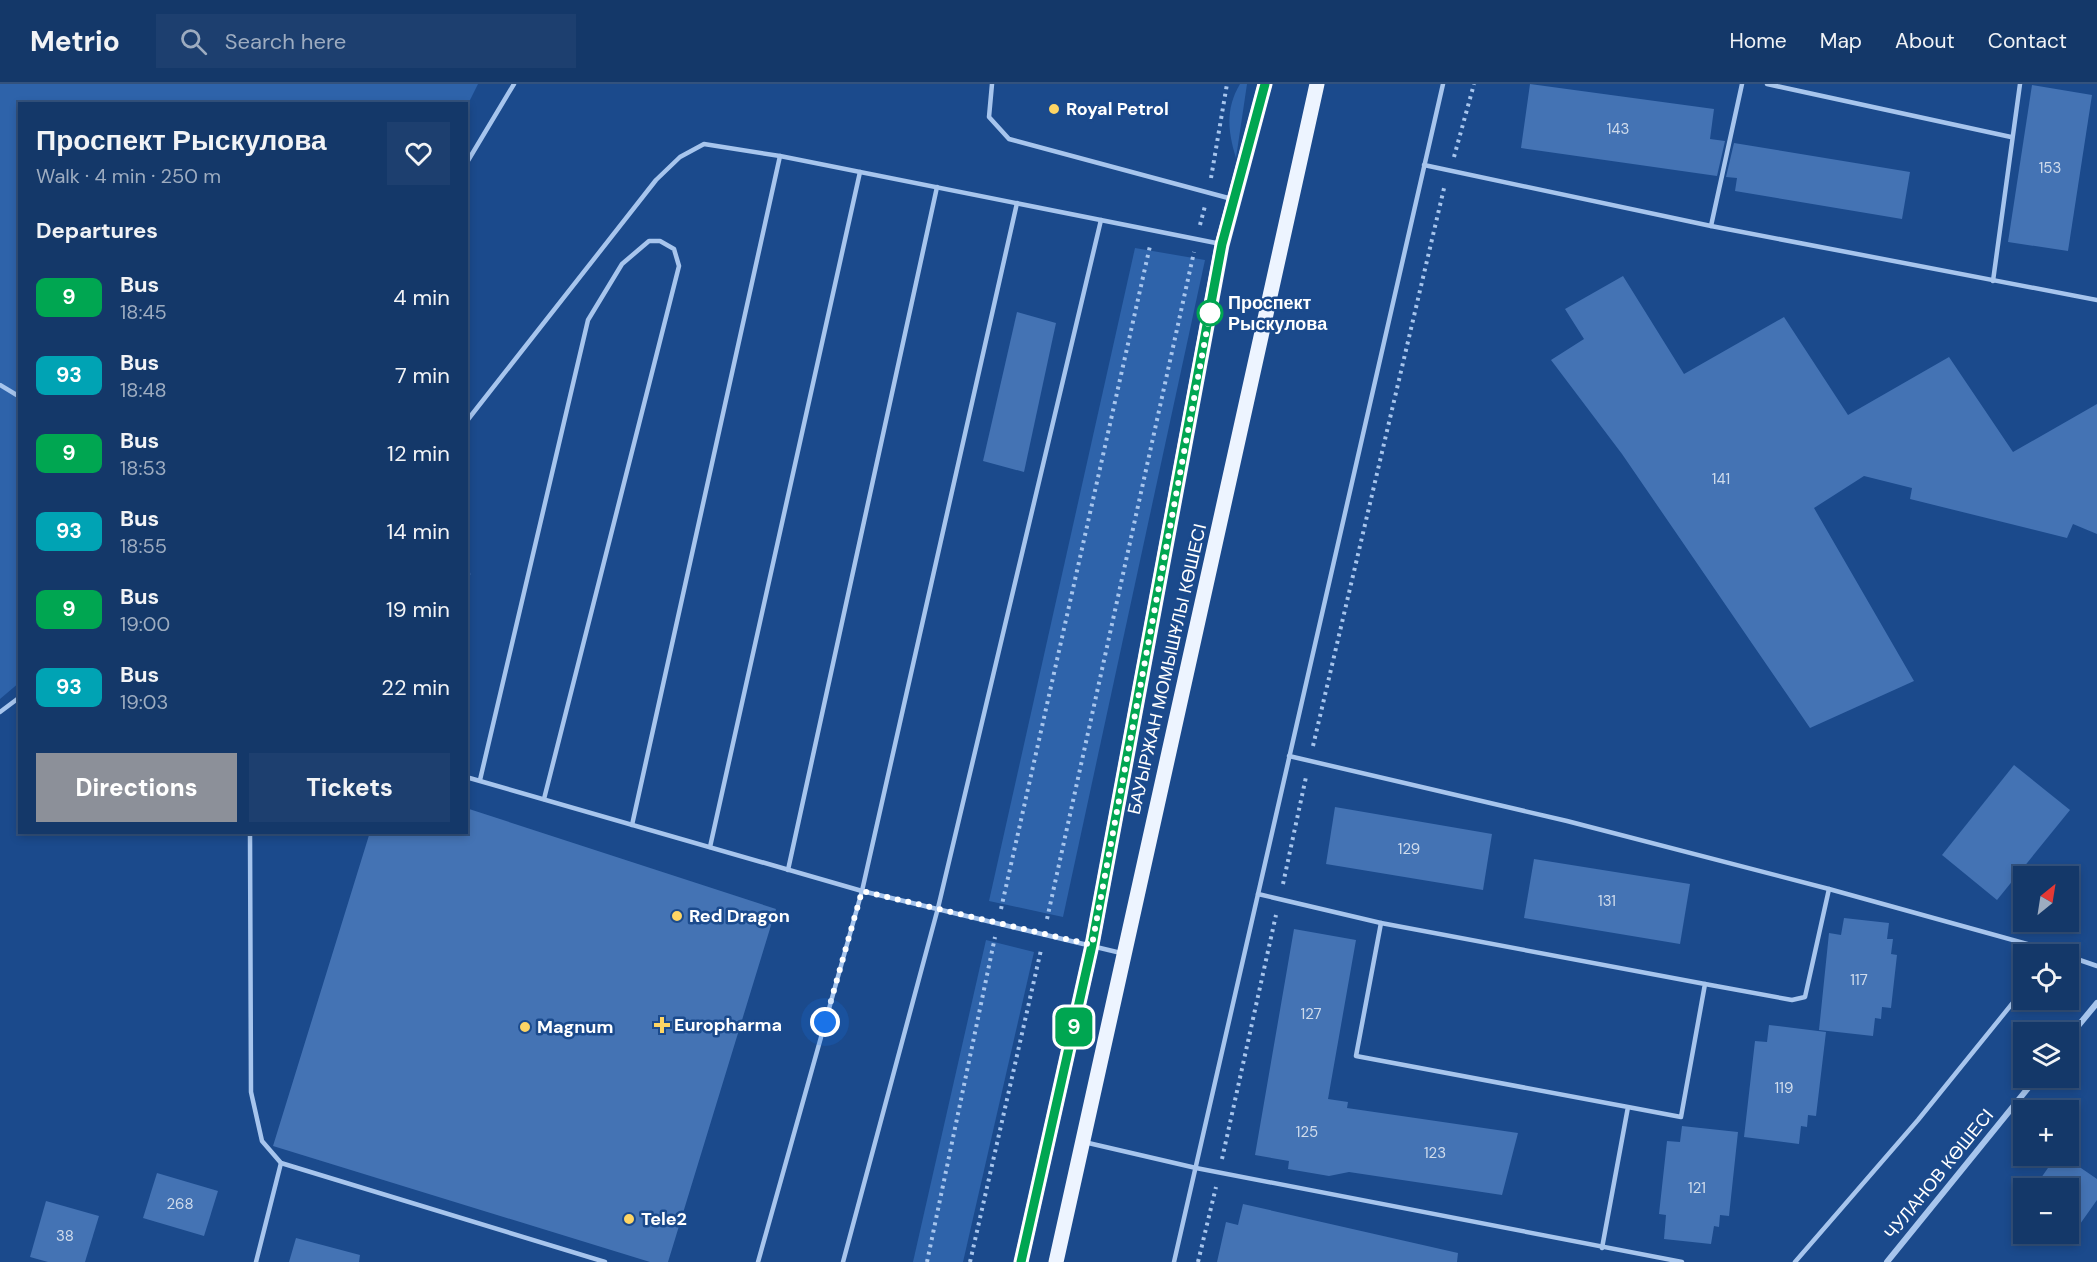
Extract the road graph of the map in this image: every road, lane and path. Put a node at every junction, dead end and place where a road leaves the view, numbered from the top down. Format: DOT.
graph roads {
  1 [pos="514,84"];
  2 [pos="992,84"];
  3 [pos="1227,84"];
  4 [pos="1265,84"];
  5 [pos="1317,84"];
  6 [pos="1443,84"];
  7 [pos="1474,84"];
  8 [pos="1742,84"];
  9 [pos="1767,84"];
  10 [pos="2020,84"];
  11 [pos="2011,137"];
  12 [pos="780,156"];
  13 [pos="468,161"];
  14 [pos="1424,165"];
  15 [pos="1449,171"];
  16 [pos="860,172"];
  17 [pos="938,187"];
  18 [pos="1208,193"];
  19 [pos="1234,200"];
  20 [pos="1017,203"];
  21 [pos="1101,220"];
  22 [pos="1711,226"];
  23 [pos="1153,231"];
  24 [pos="1197,239"];
  25 [pos="1222,244"];
  26 [pos="1993,281"];
  27 [pos="2097,300"];
  28 [pos="0,385"];
  29 [pos="18,395"];
  30 [pos="468,419"];
  31 [pos="18,698"];
  32 [pos="0,712"];
  33 [pos="1289,756"];
  34 [pos="1309,760"];
  35 [pos="468,777"];
  36 [pos="480,780"];
  37 [pos="544,799"];
  38 [pos="632,825"];
  39 [pos="250,834"];
  40 [pos="710,847"];
  41 [pos="788,870"];
  42 [pos="1829,889"];
  43 [pos="862,891"];
  44 [pos="1258,894"];
  45 [pos="1280,899"];
  46 [pos="938,908"];
  47 [pos="998,922"];
  48 [pos="1381,923"];
  49 [pos="1044,933"];
  50 [pos="2023,944"];
  51 [pos="1092,945"];
  52 [pos="1123,953"];
  53 [pos="2079,960"];
  54 [pos="2097,966"];
  55 [pos="1705,984"];
  56 [pos="2013,1003"];
  57 [pos="2097,1003"];
  58 [pos="2079,1025"];
  59 [pos="2028,1088"];
  60 [pos="1628,1107"];
  61 [pos="1084,1142"];
  62 [pos="281,1163"];
  63 [pos="1196,1168"];
  64 [pos="1219,1172"];
  65 [pos="1602,1248"];
  66 [pos="256,1262"];
  67 [pos="605,1262"];
  68 [pos="758,1262"];
  69 [pos="843,1262"];
  70 [pos="927,1262"];
  71 [pos="970,1262"];
  72 [pos="1021,1262"];
  73 [pos="1056,1262"];
  74 [pos="1174,1262"];
  75 [pos="1198,1262"];
  76 [pos="1682,1262"];
  77 [pos="1795,1262"];
  78 [pos="1887,1262"];
  1 -- 13 [label="lane"];
  2 -- 18 [label="lane"];
  3 -- 18 [label="path"];
  4 -- 19 [label="main road, БАУЫРЖАН МОМЫШҰЛЫ КӨШЕСІ"];
  5 -- 52 [label="main road, БАУЫРЖАН МОМЫШҰЛЫ КӨШЕСІ"];
  6 -- 14 [label="lane"];
  7 -- 15 [label="path"];
  8 -- 22 [label="lane"];
  9 -- 11 [label="lane"];
  10 -- 11 [label="lane"];
  11 -- 26 [label="lane"];
  12 -- 16 [label="lane"];
  12 -- 30 [label="lane"];
  12 -- 38 [label="lane"];
  14 -- 15 [label="lane"];
  14 -- 33 [label="lane"];
  15 -- 22 [label="lane"];
  15 -- 34 [label="path"];
  16 -- 17 [label="lane"];
  16 -- 40 [label="lane"];
  17 -- 20 [label="lane"];
  17 -- 41 [label="lane"];
  18 -- 19 [label="lane"];
  18 -- 24 [label="path"];
  19 -- 25 [label="main road, БАУЫРЖАН МОМЫШҰЛЫ КӨШЕСІ"];
  20 -- 21 [label="lane"];
  20 -- 43 [label="lane"];
  21 -- 23 [label="lane"];
  21 -- 46 [label="lane"];
  22 -- 26 [label="lane"];
  23 -- 24 [label="lane"];
  23 -- 47 [label="path"];
  24 -- 25 [label="lane"];
  24 -- 49 [label="path"];
  25 -- 51 [label="main road, БАУЫРЖАН МОМЫШҰЛЫ КӨШЕСІ"];
  26 -- 27 [label="lane"];
  28 -- 29 [label="lane"];
  31 -- 32 [label="lane"];
  33 -- 34 [label="lane"];
  33 -- 44 [label="lane"];
  34 -- 42 [label="lane"];
  34 -- 45 [label="path"];
  35 -- 36 [label="lane"];
  36 -- 37 [label="lane"];
  36 -- 37 [label="lane"];
  37 -- 38 [label="lane"];
  38 -- 40 [label="lane"];
  39 -- 62 [label="lane"];
  40 -- 41 [label="lane"];
  41 -- 43 [label="lane"];
  42 -- 50 [label="lane"];
  42 -- 55 [label="lane"];
  43 -- 46 [label="lane"];
  43 -- 68 [label="lane"];
  44 -- 45 [label="lane"];
  44 -- 63 [label="lane"];
  45 -- 48 [label="lane"];
  45 -- 64 [label="path"];
  46 -- 47 [label="lane"];
  46 -- 69 [label="lane"];
  47 -- 49 [label="lane"];
  47 -- 70 [label="path"];
  48 -- 55 [label="lane"];
  48 -- 60 [label="lane"];
  49 -- 51 [label="lane"];
  49 -- 71 [label="path"];
  51 -- 52 [label="lane"];
  51 -- 72 [label="main road, БАУЫРЖАН МОМЫШҰЛЫ КӨШЕСІ"];
  52 -- 61 [label="main road, БАУЫРЖАН МОМЫШҰЛЫ КӨШЕСІ"];
  53 -- 54 [label="lane"];
  55 -- 60 [label="lane"];
  56 -- 77 [label="lane"];
  57 -- 58 [label="street"];
  59 -- 78 [label="street, ЧУЛАНОВ КӨШЕСІ"];
  60 -- 65 [label="lane"];
  61 -- 63 [label="lane"];
  61 -- 73 [label="main road, БАУЫРЖАН МОМЫШҰЛЫ КӨШЕСІ"];
  62 -- 66 [label="lane"];
  62 -- 67 [label="lane"];
  63 -- 64 [label="lane"];
  63 -- 74 [label="lane"];
  64 -- 65 [label="lane"];
  64 -- 75 [label="path"];
  65 -- 76 [label="lane"];
}
